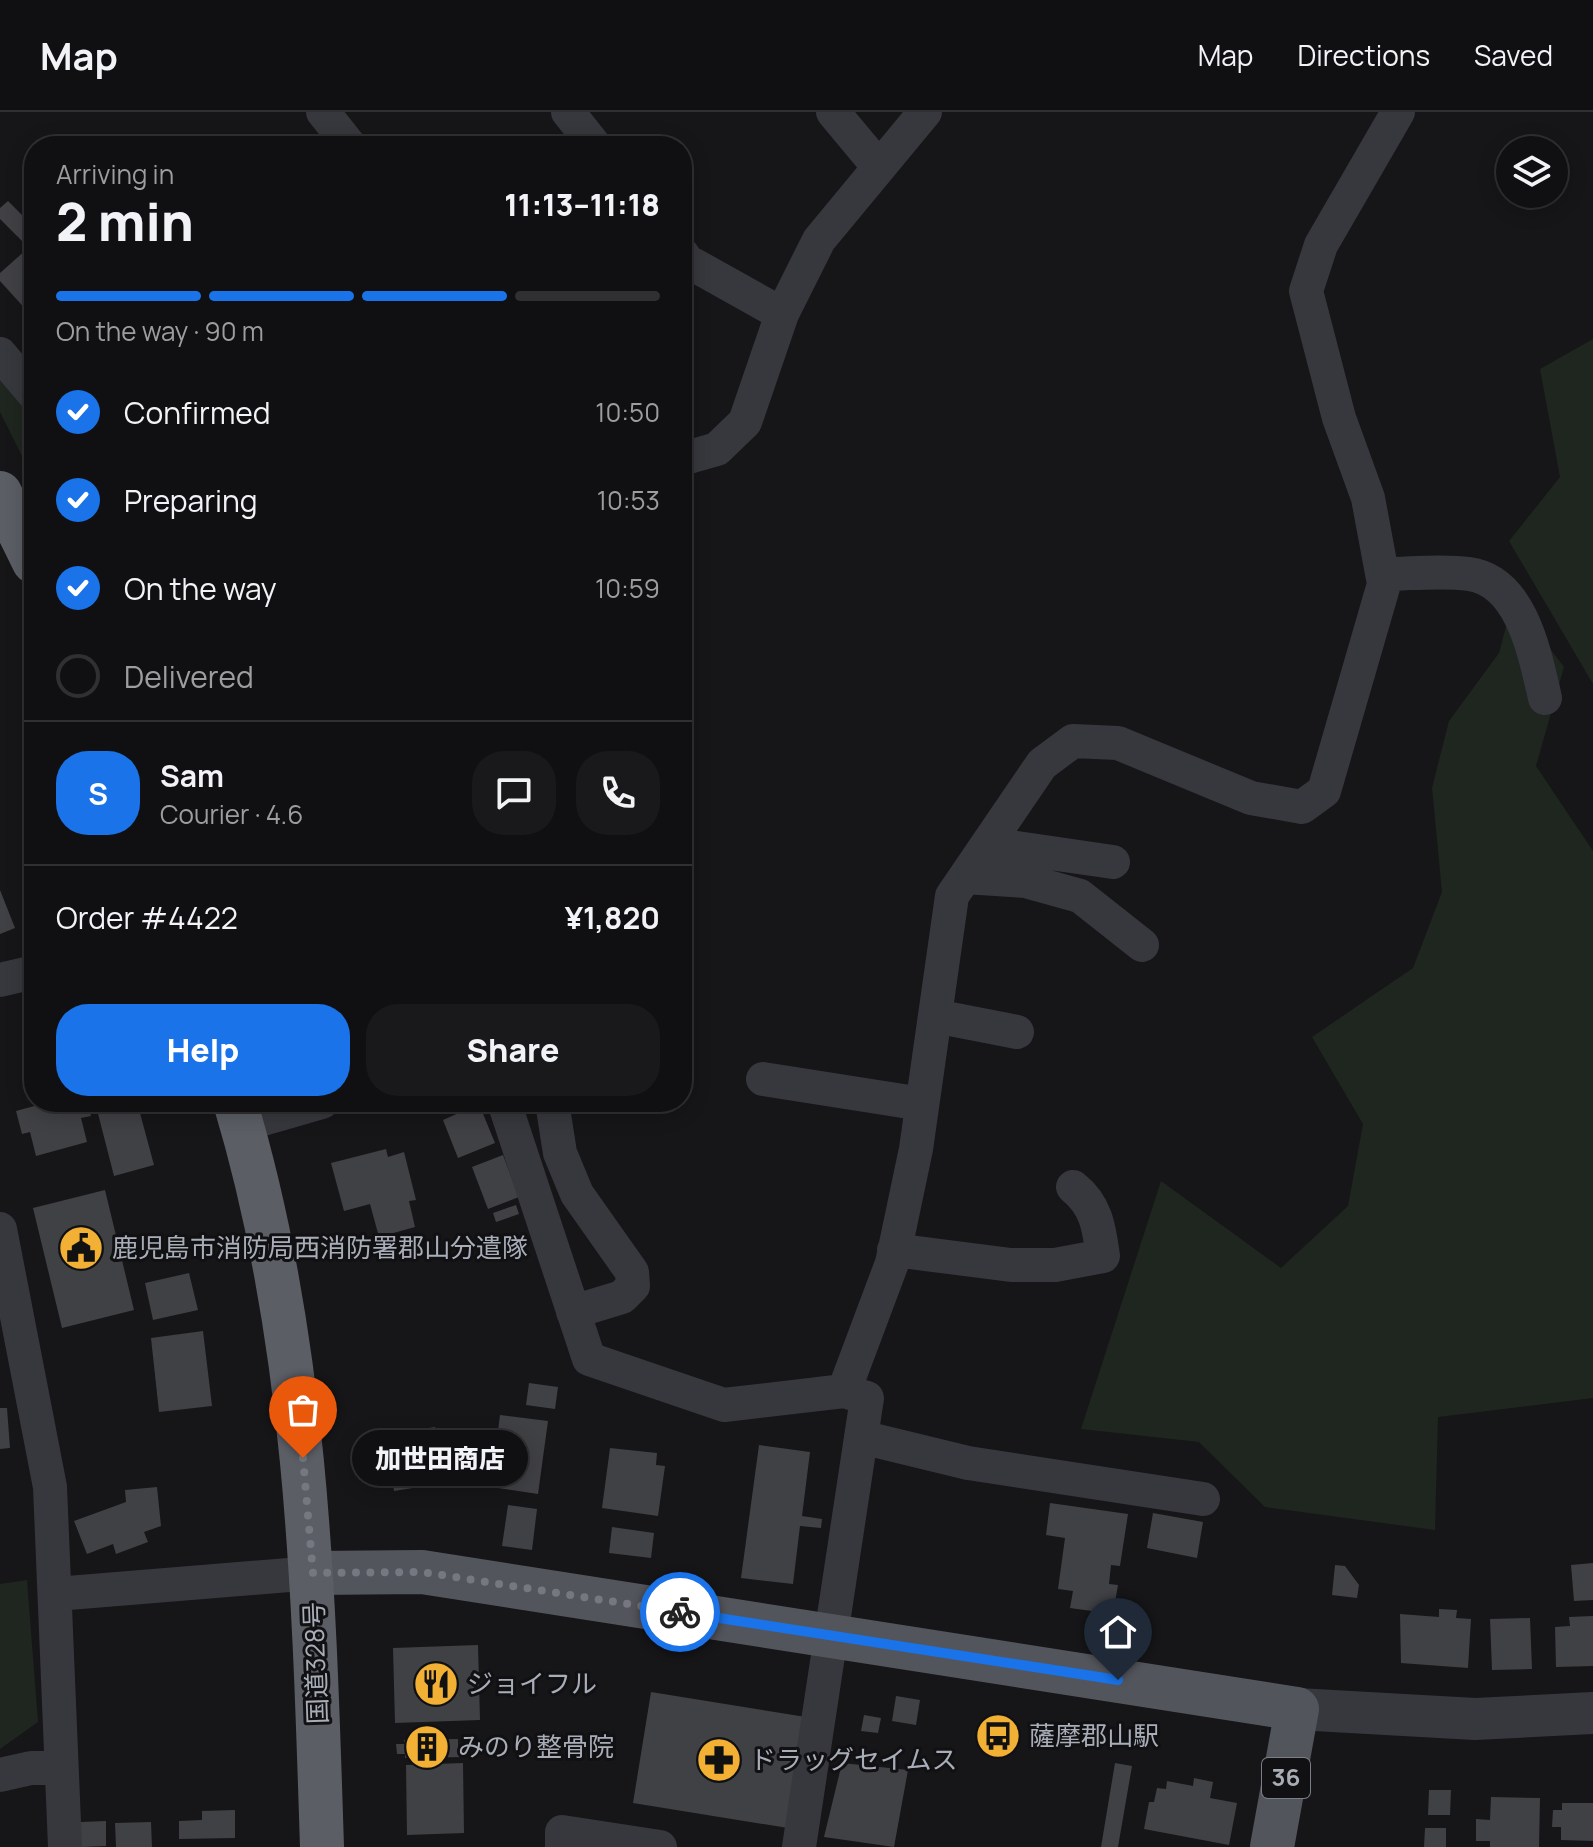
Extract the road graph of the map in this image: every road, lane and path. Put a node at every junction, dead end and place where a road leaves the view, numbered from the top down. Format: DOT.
graph roads {
  1 [pos="323,112"];
  2 [pos="568,112"];
  3 [pos="833,112"];
  4 [pos="925,112"];
  5 [pos="1398,112"];
  6 [pos="342,136"];
  7 [pos="587,136"];
  8 [pos="878,166"];
  9 [pos="692,266"];
  10 [pos="782,314"];
  11 [pos="0,354"];
  12 [pos="24,382"];
  13 [pos="692,456"];
  14 [pos="0,493"];
  15 [pos="24,542"];
  16 [pos="1382,574"];
  17 [pos="1545,698"];
  18 [pos="988,844"];
  19 [pos="1113,862"];
  20 [pos="965,877"];
  21 [pos="1142,945"];
  22 [pos="24,974"];
  23 [pos="0,980"];
  24 [pos="935,1016"];
  25 [pos="1017,1032"];
  26 [pos="763,1079"];
  27 [pos="922,1104"];
  28 [pos="507,1112"];
  29 [pos="554,1112"];
  30 [pos="239,1114"];
  31 [pos="1073,1187"];
  32 [pos="0,1229"];
  33 [pos="894,1250"];
  34 [pos="573,1312"];
  35 [pos="11,1331"];
  36 [pos="844,1391"];
  37 [pos="861,1437"];
  38 [pos="1203,1499"];
  39 [pos="313,1573"];
  40 [pos="56,1594"];
  41 [pos="832,1636"];
  42 [pos="1297,1709"];
  43 [pos="1593,1713"];
  44 [pos="61,1768"];
  45 [pos="0,1775"];
  46 [pos="65,1847"];
  47 [pos="322,1847"];
  48 [pos="562,1847"];
  49 [pos="660,1847"];
  50 [pos="799,1847"];
  51 [pos="1272,1847"];
  1 -- 6 [label="street"];
  2 -- 7 [label="street"];
  3 -- 8 [label="street"];
  4 -- 8 [label="street"];
  5 -- 16 [label="street"];
  8 -- 10 [label="street"];
  9 -- 10 [label="street"];
  10 -- 13 [label="street"];
  11 -- 12 [label="street"];
  14 -- 15 [label="highway"];
  16 -- 17 [label="street"];
  16 -- 18 [label="street"];
  18 -- 19 [label="street"];
  18 -- 20 [label="street"];
  20 -- 21 [label="street"];
  20 -- 24 [label="street"];
  22 -- 23 [label="street"];
  24 -- 25 [label="street"];
  24 -- 27 [label="street"];
  26 -- 27 [label="street"];
  27 -- 33 [label="street"];
  28 -- 34 [label="street"];
  29 -- 34 [label="street"];
  30 -- 39 [label="highway, 国道328号"];
  31 -- 33 [label="street"];
  32 -- 35 [label="street"];
  33 -- 36 [label="street"];
  34 -- 36 [label="street"];
  35 -- 40 [label="street"];
  36 -- 37 [label="street"];
  37 -- 38 [label="street"];
  37 -- 41 [label="street"];
  39 -- 40 [label="street"];
  39 -- 41 [label="main road"];
  39 -- 47 [label="highway, 国道328号"];
  40 -- 44 [label="street"];
  41 -- 42 [label="main road"];
  41 -- 50 [label="street"];
  42 -- 43 [label="street"];
  42 -- 51 [label="main road, 36"];
  44 -- 45 [label="street"];
  44 -- 46 [label="street"];
  48 -- 49 [label="street"];
}
